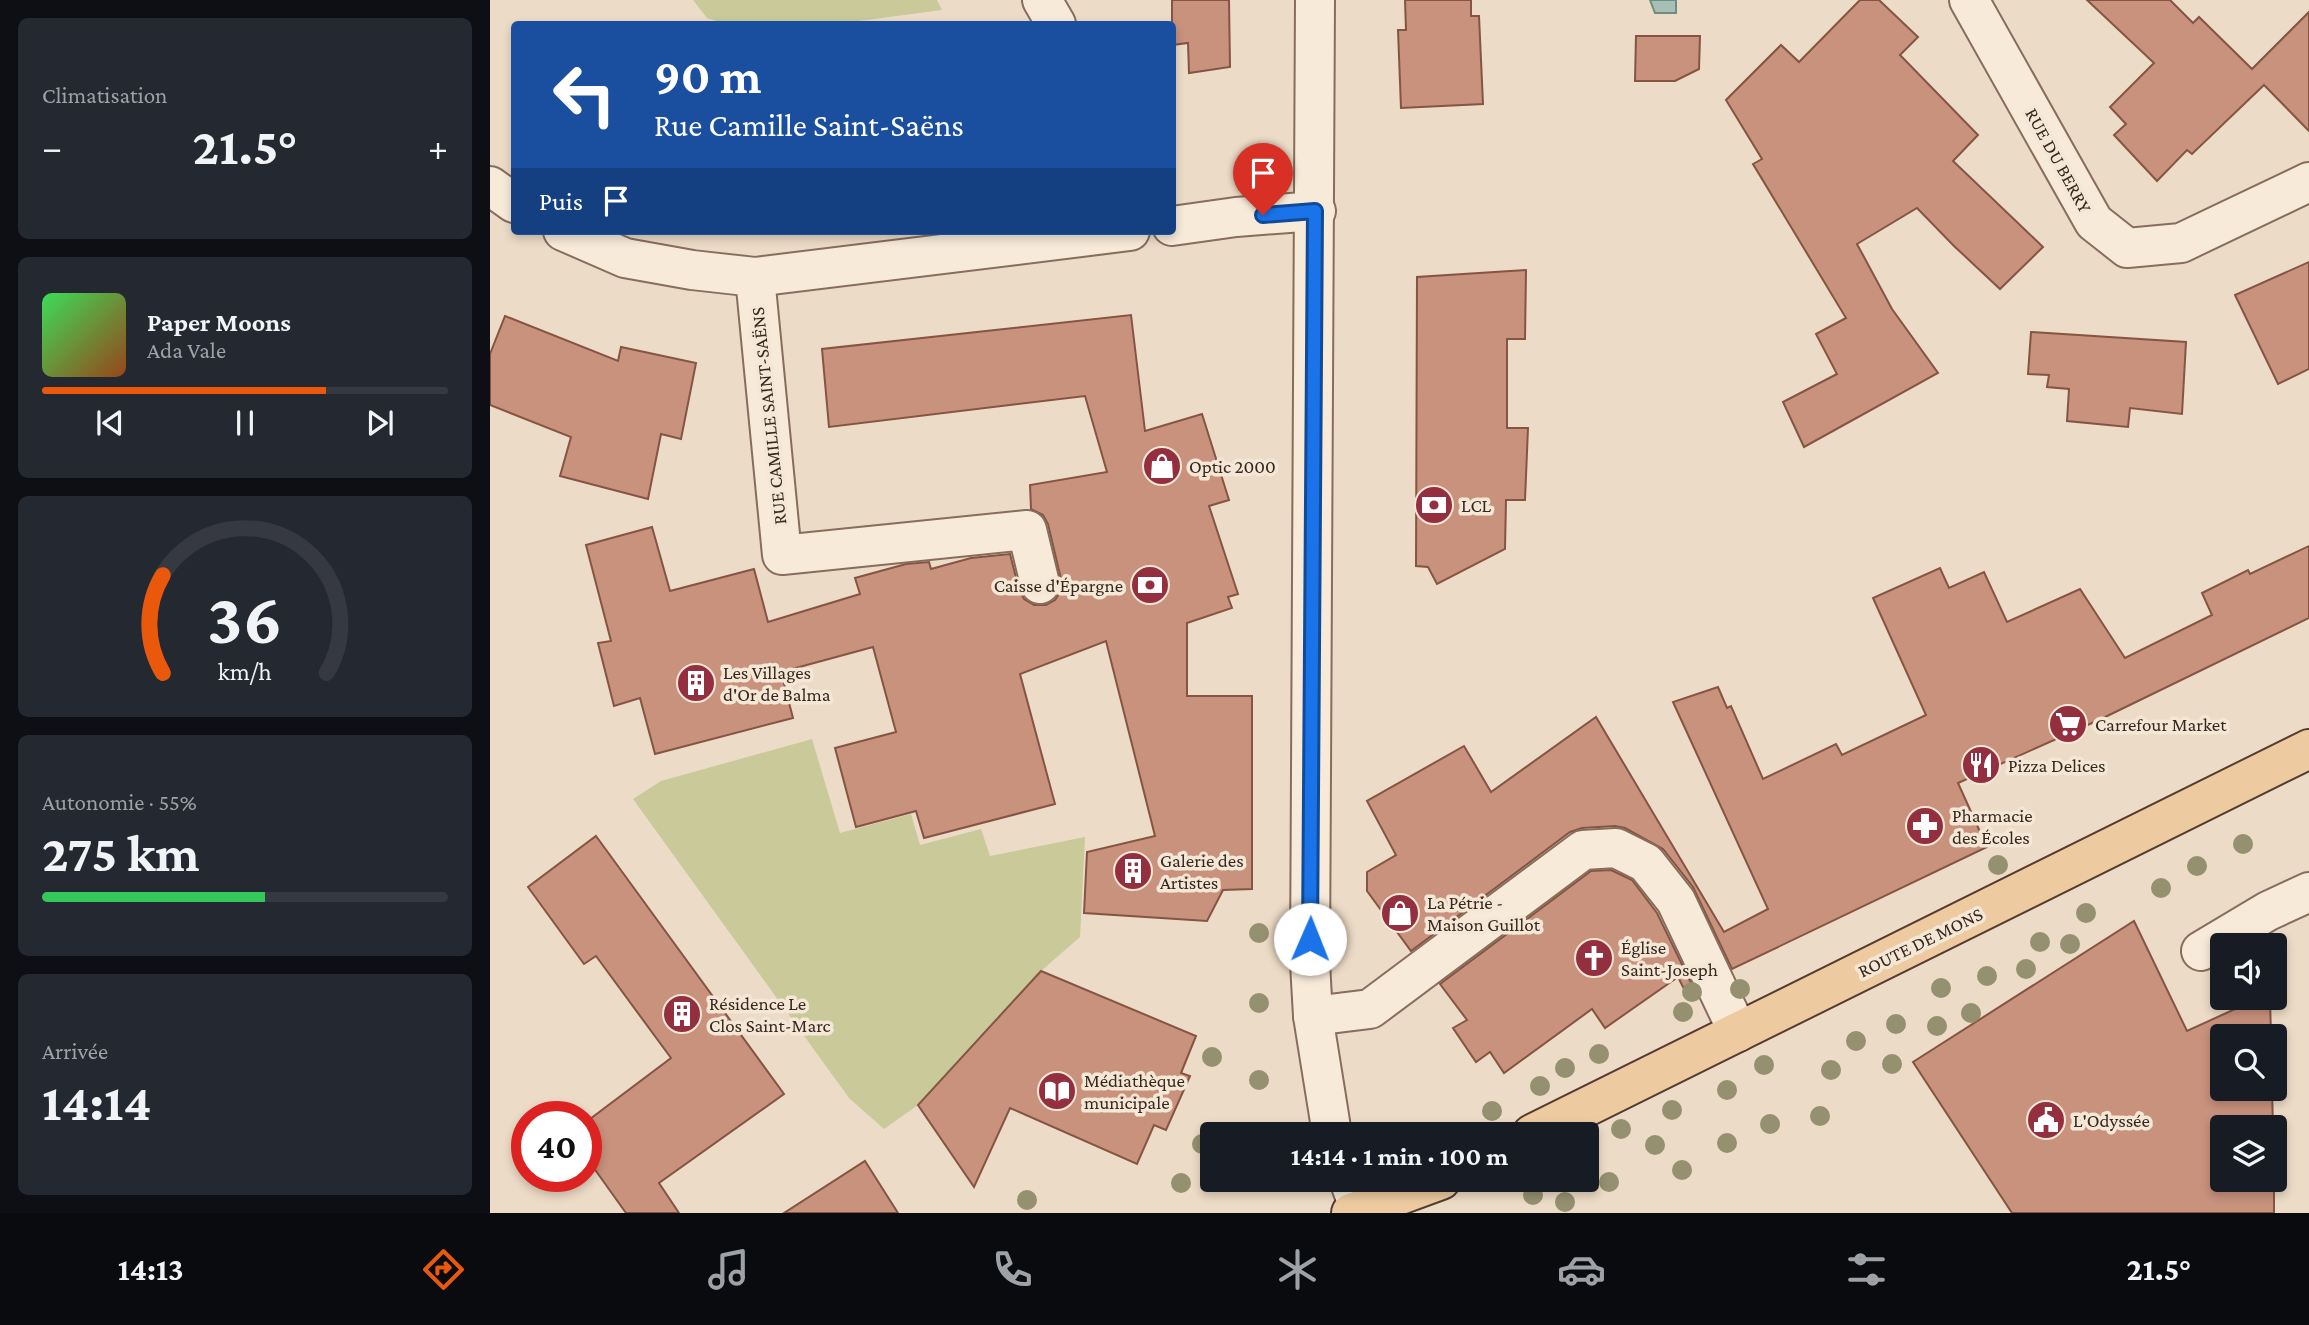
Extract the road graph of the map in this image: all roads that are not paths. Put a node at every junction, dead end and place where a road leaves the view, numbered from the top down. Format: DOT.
graph roads {
  1 [pos="1042,0"];
  2 [pos="1315,0"];
  3 [pos="1969,0"];
  4 [pos="1054,21"];
  5 [pos="2309,181"];
  6 [pos="490,186"];
  7 [pos="511,201"];
  8 [pos="1315,211"];
  9 [pos="1176,225"];
  10 [pos="572,235"];
  11 [pos="1097,235"];
  12 [pos="755,277"];
  13 [pos="1040,584"];
  14 [pos="2309,750"];
  15 [pos="2309,892"];
  16 [pos="2201,951"];
  17 [pos="1314,1016"];
  18 [pos="1738,1032"];
  19 [pos="1330,1122"];
  20 [pos="1556,1122"];
  21 [pos="1398,1192"];
  22 [pos="1355,1204"];
  1 -- 4 [label="street"];
  2 -- 8 [label="street"];
  3 -- 5 [label="street, RUE DU BERRY"];
  6 -- 7 [label="street"];
  8 -- 9 [label="street"];
  8 -- 17 [label="street"];
  10 -- 12 [label="street"];
  11 -- 12 [label="street"];
  12 -- 13 [label="street, RUE CAMILLE SAINT-SAËNS"];
  14 -- 18 [label="main road, ROUTE DE MONS"];
  15 -- 16 [label="street"];
  17 -- 18 [label="street"];
  17 -- 19 [label="street"];
  18 -- 20 [label="main road, ROUTE DE MONS"];
  21 -- 22 [label="main road"];
}
